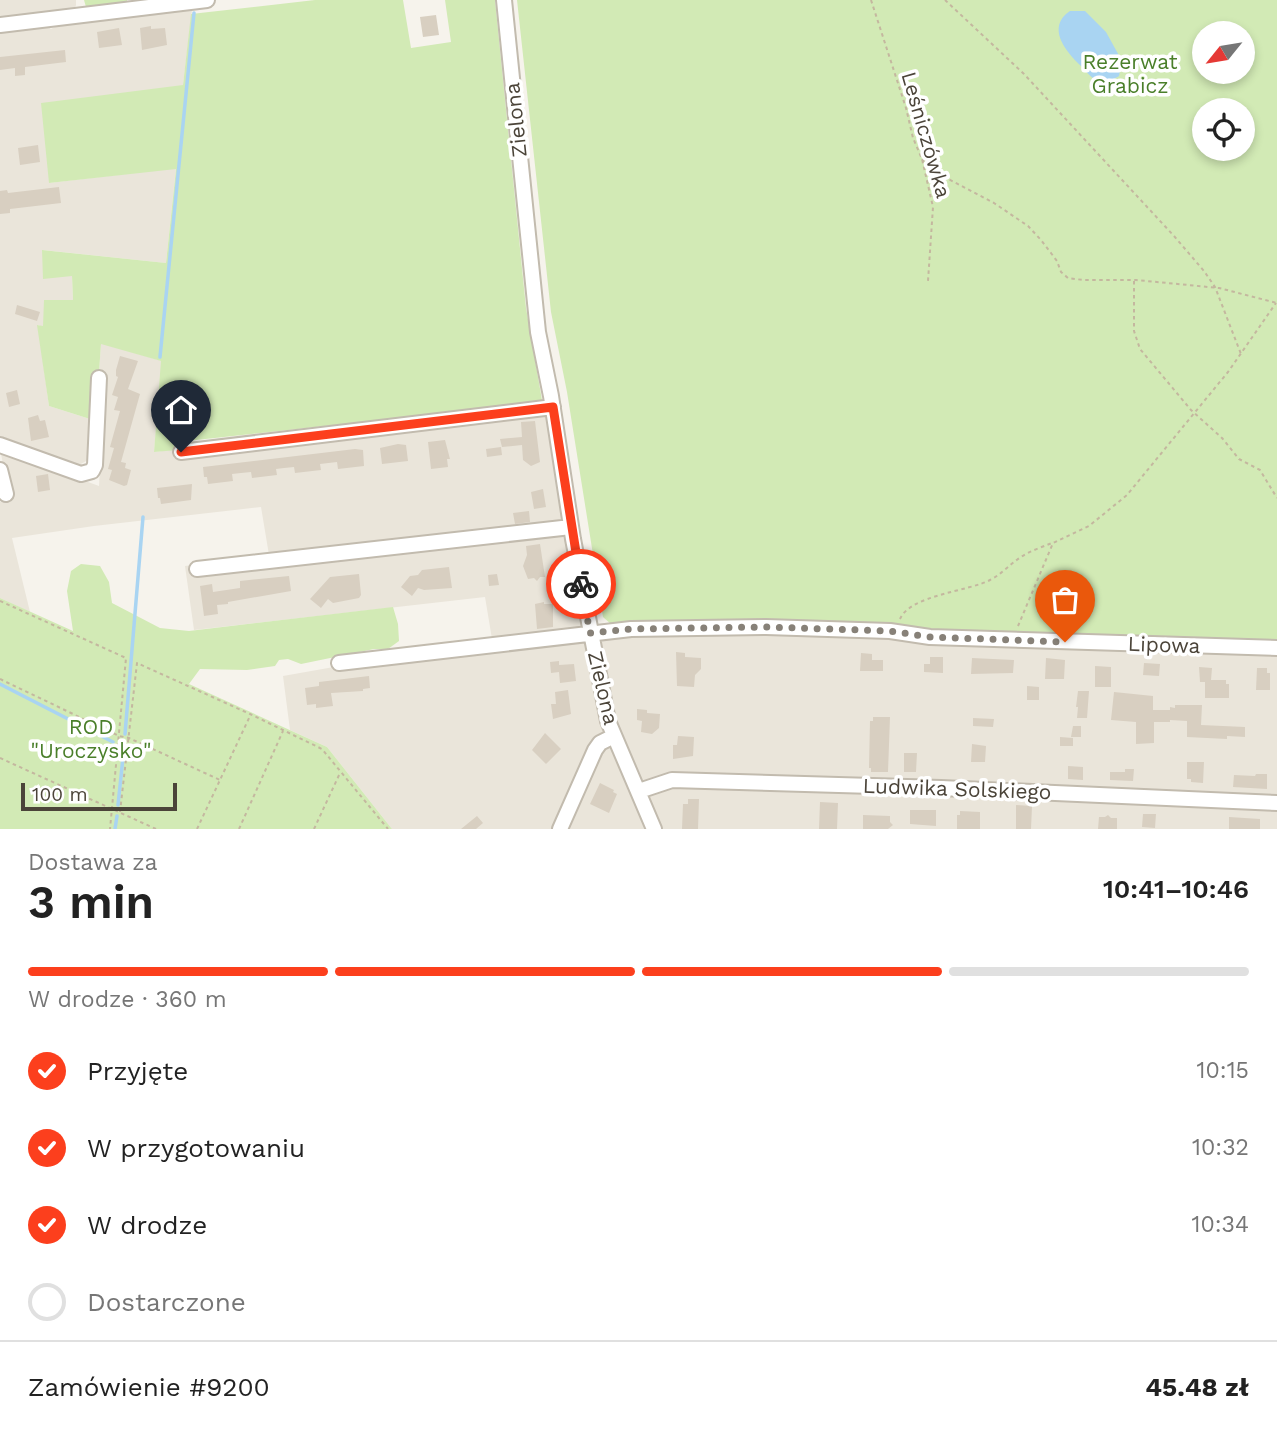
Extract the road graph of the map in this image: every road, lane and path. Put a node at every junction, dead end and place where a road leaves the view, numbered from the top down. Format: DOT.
graph roads {
  1 [pos="208,0"];
  2 [pos="504,0"];
  3 [pos="871,0"];
  4 [pos="945,0"];
  5 [pos="0,25"];
  6 [pos="922,159"];
  7 [pos="1134,280"];
  8 [pos="928,281"];
  9 [pos="1215,288"];
  10 [pos="1276,303"];
  11 [pos="1241,354"];
  12 [pos="99,378"];
  13 [pos="553,407"];
  14 [pos="1194,413"];
  15 [pos="0,445"];
  16 [pos="181,452"];
  17 [pos="0,470"];
  18 [pos="6,494"];
  19 [pos="1277,498"];
  20 [pos="571,527"];
  21 [pos="1053,543"];
  22 [pos="197,569"];
  23 [pos="0,601"];
  24 [pos="890,631"];
  25 [pos="590,633"];
  26 [pos="1012,640"];
  27 [pos="1277,648"];
  28 [pos="339,663"];
  29 [pos="0,680"];
  30 [pos="250,714"];
  31 [pos="284,730"];
  32 [pos="119,736"];
  33 [pos="614,736"];
  34 [pos="129,738"];
  35 [pos="0,758"];
  36 [pos="341,771"];
  37 [pos="220,780"];
  38 [pos="639,791"];
  39 [pos="1277,803"];
  40 [pos="112,809"];
  41 [pos="120,812"];
  42 [pos="110,829"];
  43 [pos="156,829"];
  44 [pos="197,829"];
  45 [pos="239,829"];
  46 [pos="314,829"];
  47 [pos="388,829"];
  48 [pos="559,829"];
  49 [pos="654,829"];
  1 -- 5 [label="street"];
  2 -- 13 [label="street, Zielona"];
  3 -- 6 [label="path, Leśniczówka"];
  4 -- 9 [label="path"];
  6 -- 7 [label="path"];
  6 -- 8 [label="path, Leśniczówka"];
  7 -- 9 [label="path"];
  7 -- 14 [label="path"];
  9 -- 10 [label="path"];
  9 -- 11 [label="path"];
  10 -- 11 [label="path"];
  11 -- 14 [label="path"];
  12 -- 15 [label="street"];
  13 -- 16 [label="street"];
  13 -- 20 [label="street, Zielona"];
  14 -- 19 [label="path"];
  14 -- 21 [label="path"];
  17 -- 18 [label="street"];
  20 -- 22 [label="street"];
  20 -- 25 [label="street, Zielona"];
  21 -- 24 [label="path"];
  21 -- 26 [label="path"];
  23 -- 32 [label="path"];
  24 -- 25 [label="street, Lipowa"];
  24 -- 26 [label="street, Lipowa"];
  25 -- 28 [label="street, Lipowa"];
  25 -- 33 [label="street, Zielona"];
  26 -- 27 [label="street, Lipowa"];
  29 -- 32 [label="path"];
  30 -- 31 [label="path"];
  30 -- 34 [label="path"];
  30 -- 37 [label="path"];
  31 -- 36 [label="path"];
  31 -- 45 [label="path"];
  32 -- 34 [label="path"];
  32 -- 40 [label="path"];
  33 -- 38 [label="street"];
  33 -- 48 [label="street, Zielona"];
  34 -- 37 [label="path"];
  34 -- 41 [label="path"];
  35 -- 40 [label="path"];
  36 -- 46 [label="path"];
  36 -- 47 [label="path"];
  37 -- 44 [label="path"];
  38 -- 39 [label="street, Ludwika Solskiego"];
  38 -- 49 [label="street"];
  40 -- 41 [label="path"];
  40 -- 42 [label="path"];
  41 -- 43 [label="path"];
}
